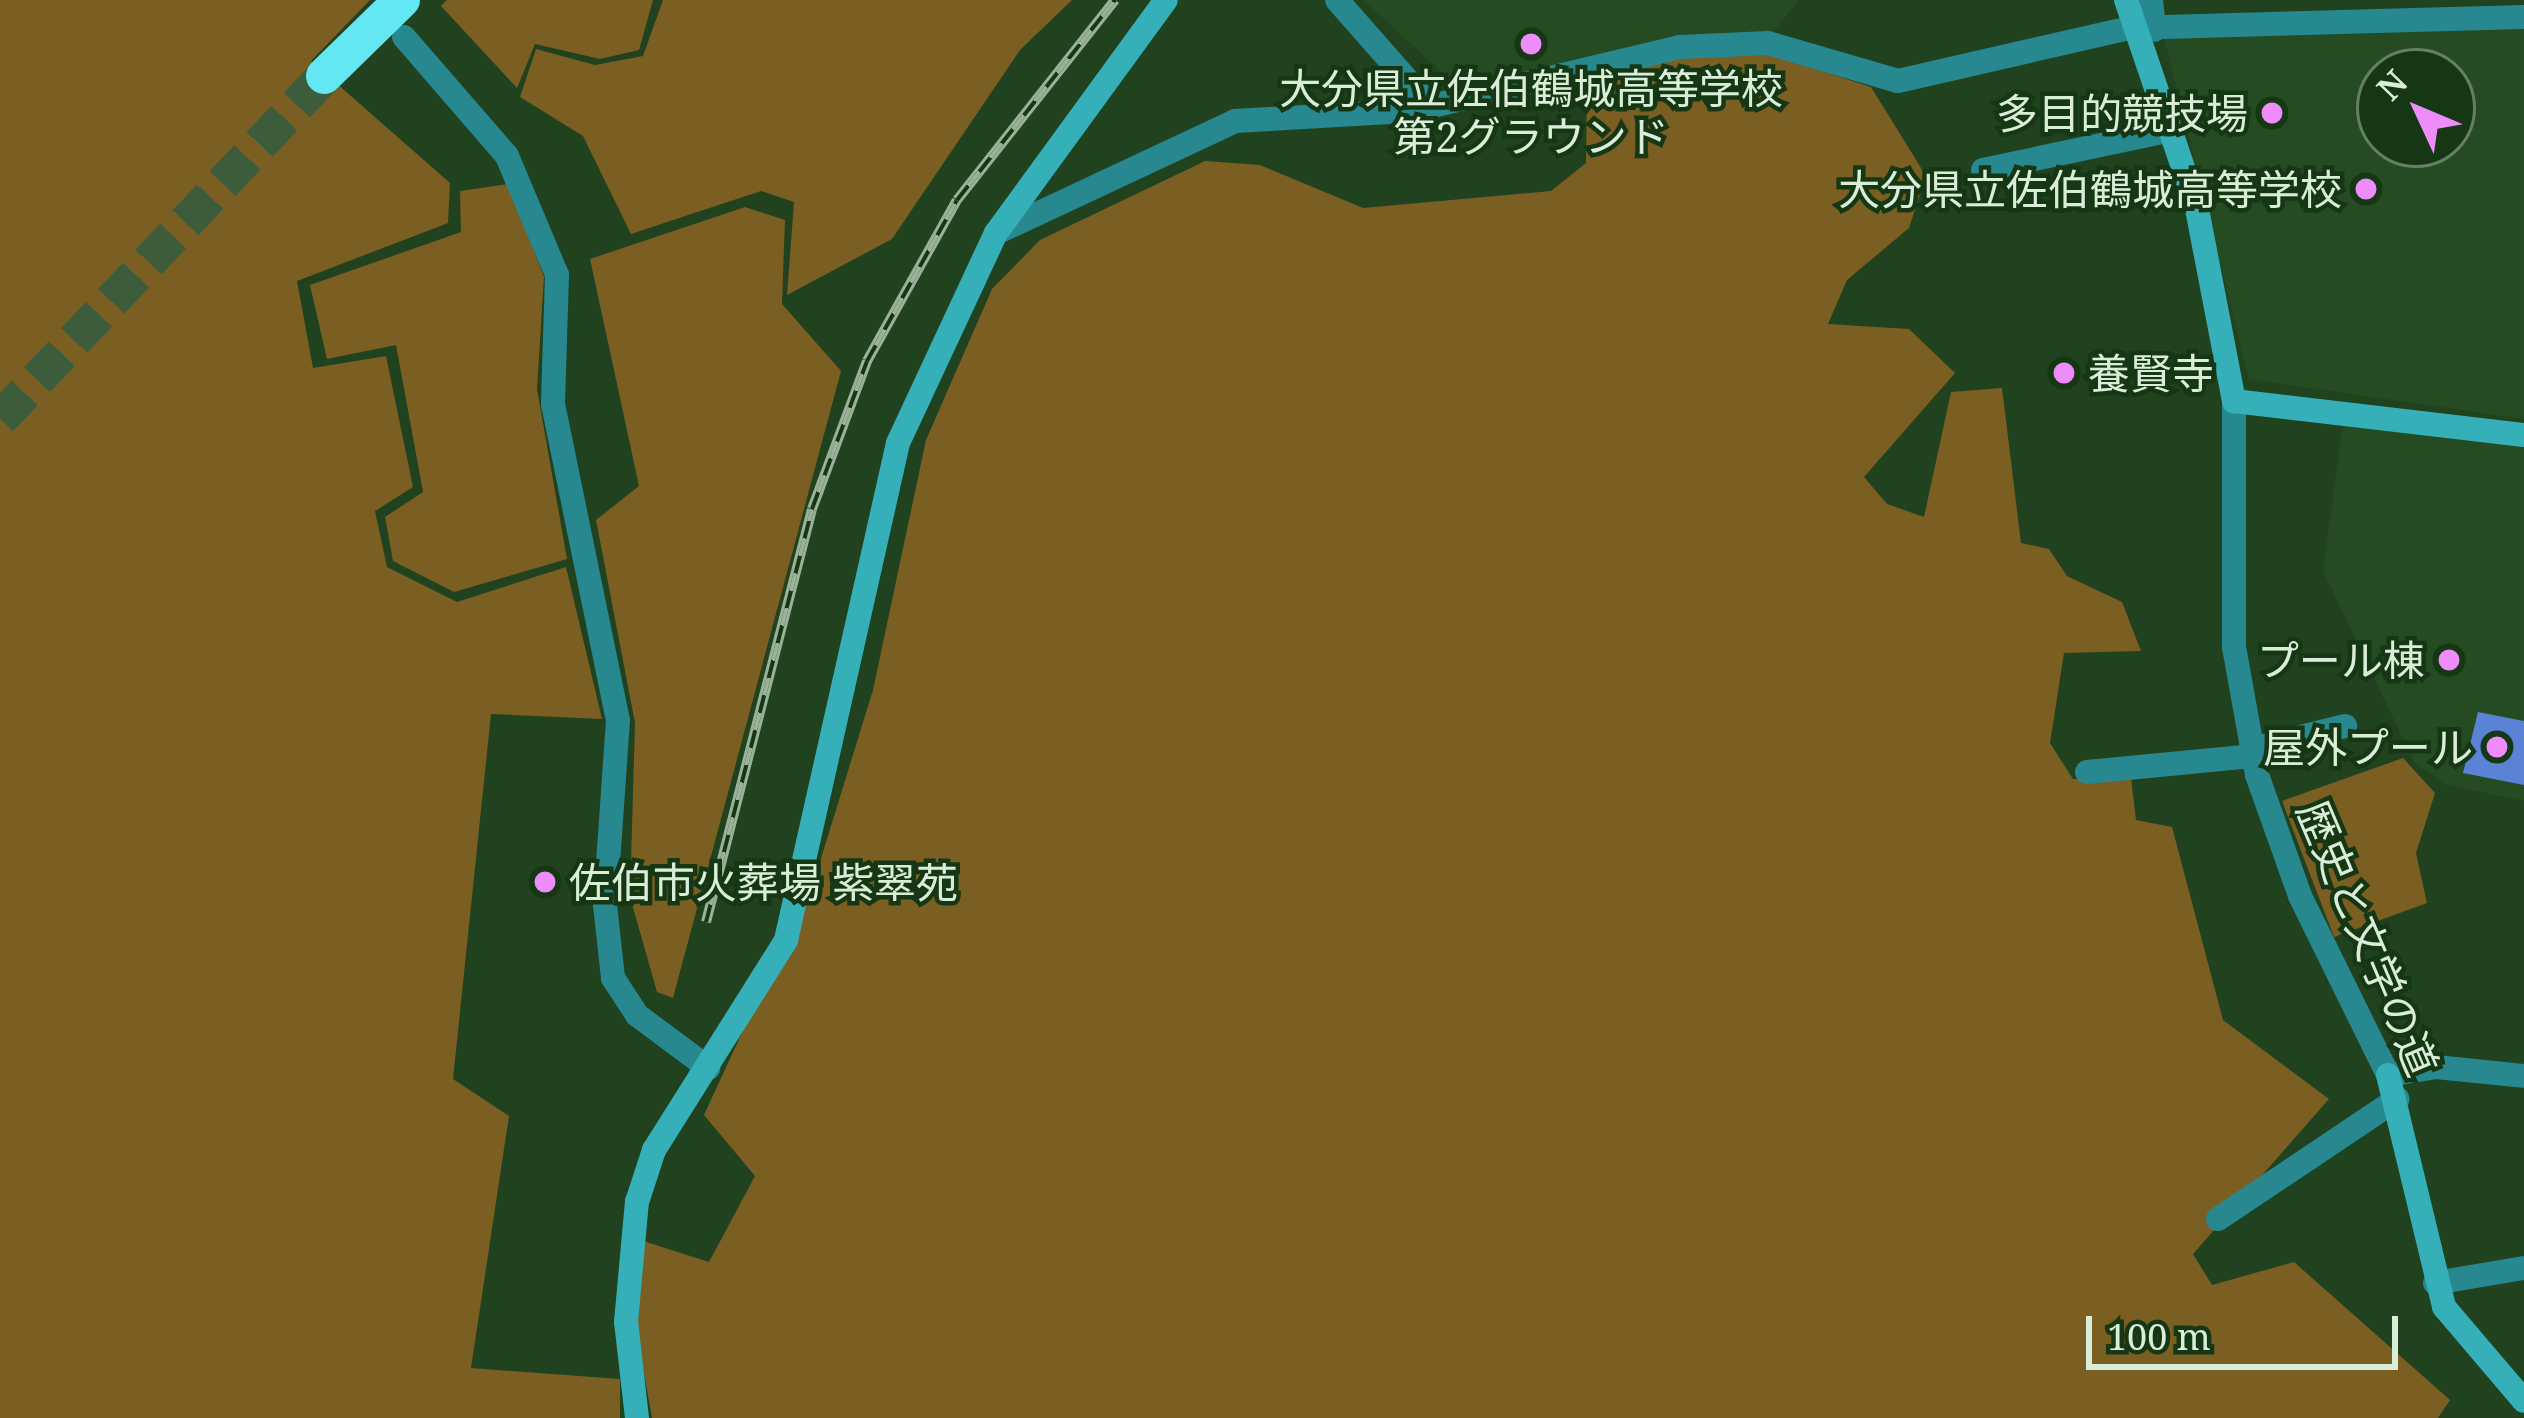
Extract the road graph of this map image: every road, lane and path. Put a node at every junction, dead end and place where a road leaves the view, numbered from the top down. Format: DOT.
graph roads {
  1 [pos="402,0"];
  2 [pos="1166,0"];
  3 [pos="1337,0"];
  4 [pos="2126,0"];
  5 [pos="2151,0"];
  6 [pos="2510,12"];
  7 [pos="2142,29"];
  8 [pos="404,37"];
  9 [pos="324,76"];
  10 [pos="1430,106"];
  11 [pos="2167,131"];
  12 [pos="1983,170"];
  13 [pos="996,232"];
  14 [pos="2234,401"];
  15 [pos="2524,435"];
  16 [pos="2345,725"];
  17 [pos="2253,753"];
  18 [pos="2087,772"];
  19 [pos="708,1068"];
  20 [pos="2524,1076"];
  21 [pos="2393,1087"];
  22 [pos="2218,1219"];
  23 [pos="2524,1268"];
  24 [pos="2435,1283"];
  25 [pos="2522,1396"];
  26 [pos="638,1418"];
  1 -- 9 [label="highway"];
  2 -- 13 [label="street"];
  3 -- 10 [label="street"];
  4 -- 7 [label="street"];
  5 -- 7 [label="street"];
  6 -- 7 [label="street"];
  7 -- 10 [label="street"];
  7 -- 11 [label="street"];
  8 -- 19 [label="street"];
  10 -- 13 [label="street"];
  11 -- 12 [label="street"];
  11 -- 14 [label="street"];
  13 -- 19 [label="street"];
  14 -- 15 [label="street"];
  14 -- 17 [label="street, 歴史と文学の道"];
  16 -- 17 [label="street"];
  17 -- 18 [label="street"];
  17 -- 21 [label="street, 歴史と文学の道"];
  19 -- 26 [label="street"];
  20 -- 21 [label="street"];
  21 -- 22 [label="street"];
  21 -- 24 [label="street, 歴史と文学の道"];
  23 -- 24 [label="street"];
  24 -- 25 [label="street, 歴史と文学の道"];
}
